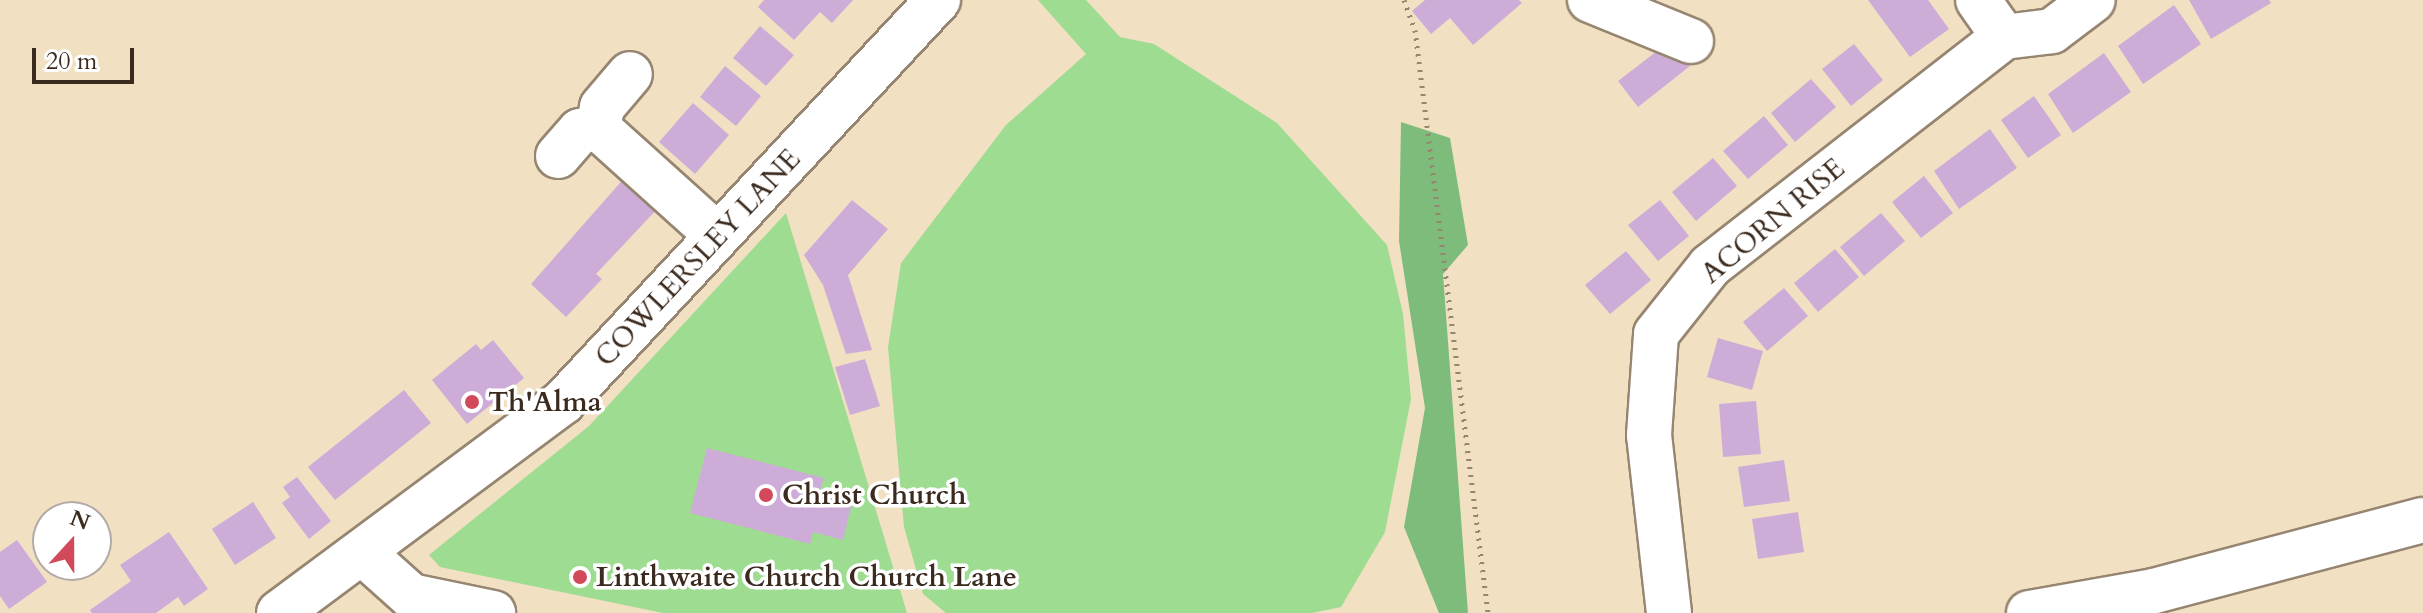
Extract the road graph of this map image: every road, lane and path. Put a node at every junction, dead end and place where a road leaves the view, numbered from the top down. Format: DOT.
graph roads {
  1 [pos="938,0"];
  2 [pos="1404,0"];
  3 [pos="1590,0"];
  4 [pos="1978,0"];
  5 [pos="2093,0"];
  6 [pos="2004,37"];
  7 [pos="1691,41"];
  8 [pos="630,74"];
  9 [pos="598,128"];
  10 [pos="558,156"];
  11 [pos="718,236"];
  12 [pos="2423,520"];
  13 [pos="364,554"];
  14 [pos="279,613"];
  15 [pos="493,613"];
  16 [pos="1488,613"];
  17 [pos="1669,613"];
  18 [pos="2029,613"];
  1 -- 11 [label="street, COWLERSLEY LANE"];
  2 -- 16 [label="path"];
  3 -- 7 [label="street"];
  4 -- 6 [label="street"];
  5 -- 6 [label="street"];
  6 -- 17 [label="street, ACORN RISE"];
  8 -- 9 [label="street"];
  9 -- 10 [label="street"];
  9 -- 11 [label="street"];
  11 -- 13 [label="street, COWLERSLEY LANE"];
  12 -- 18 [label="street"];
  13 -- 14 [label="street, COWLERSLEY LANE"];
  13 -- 15 [label="street"];
}
